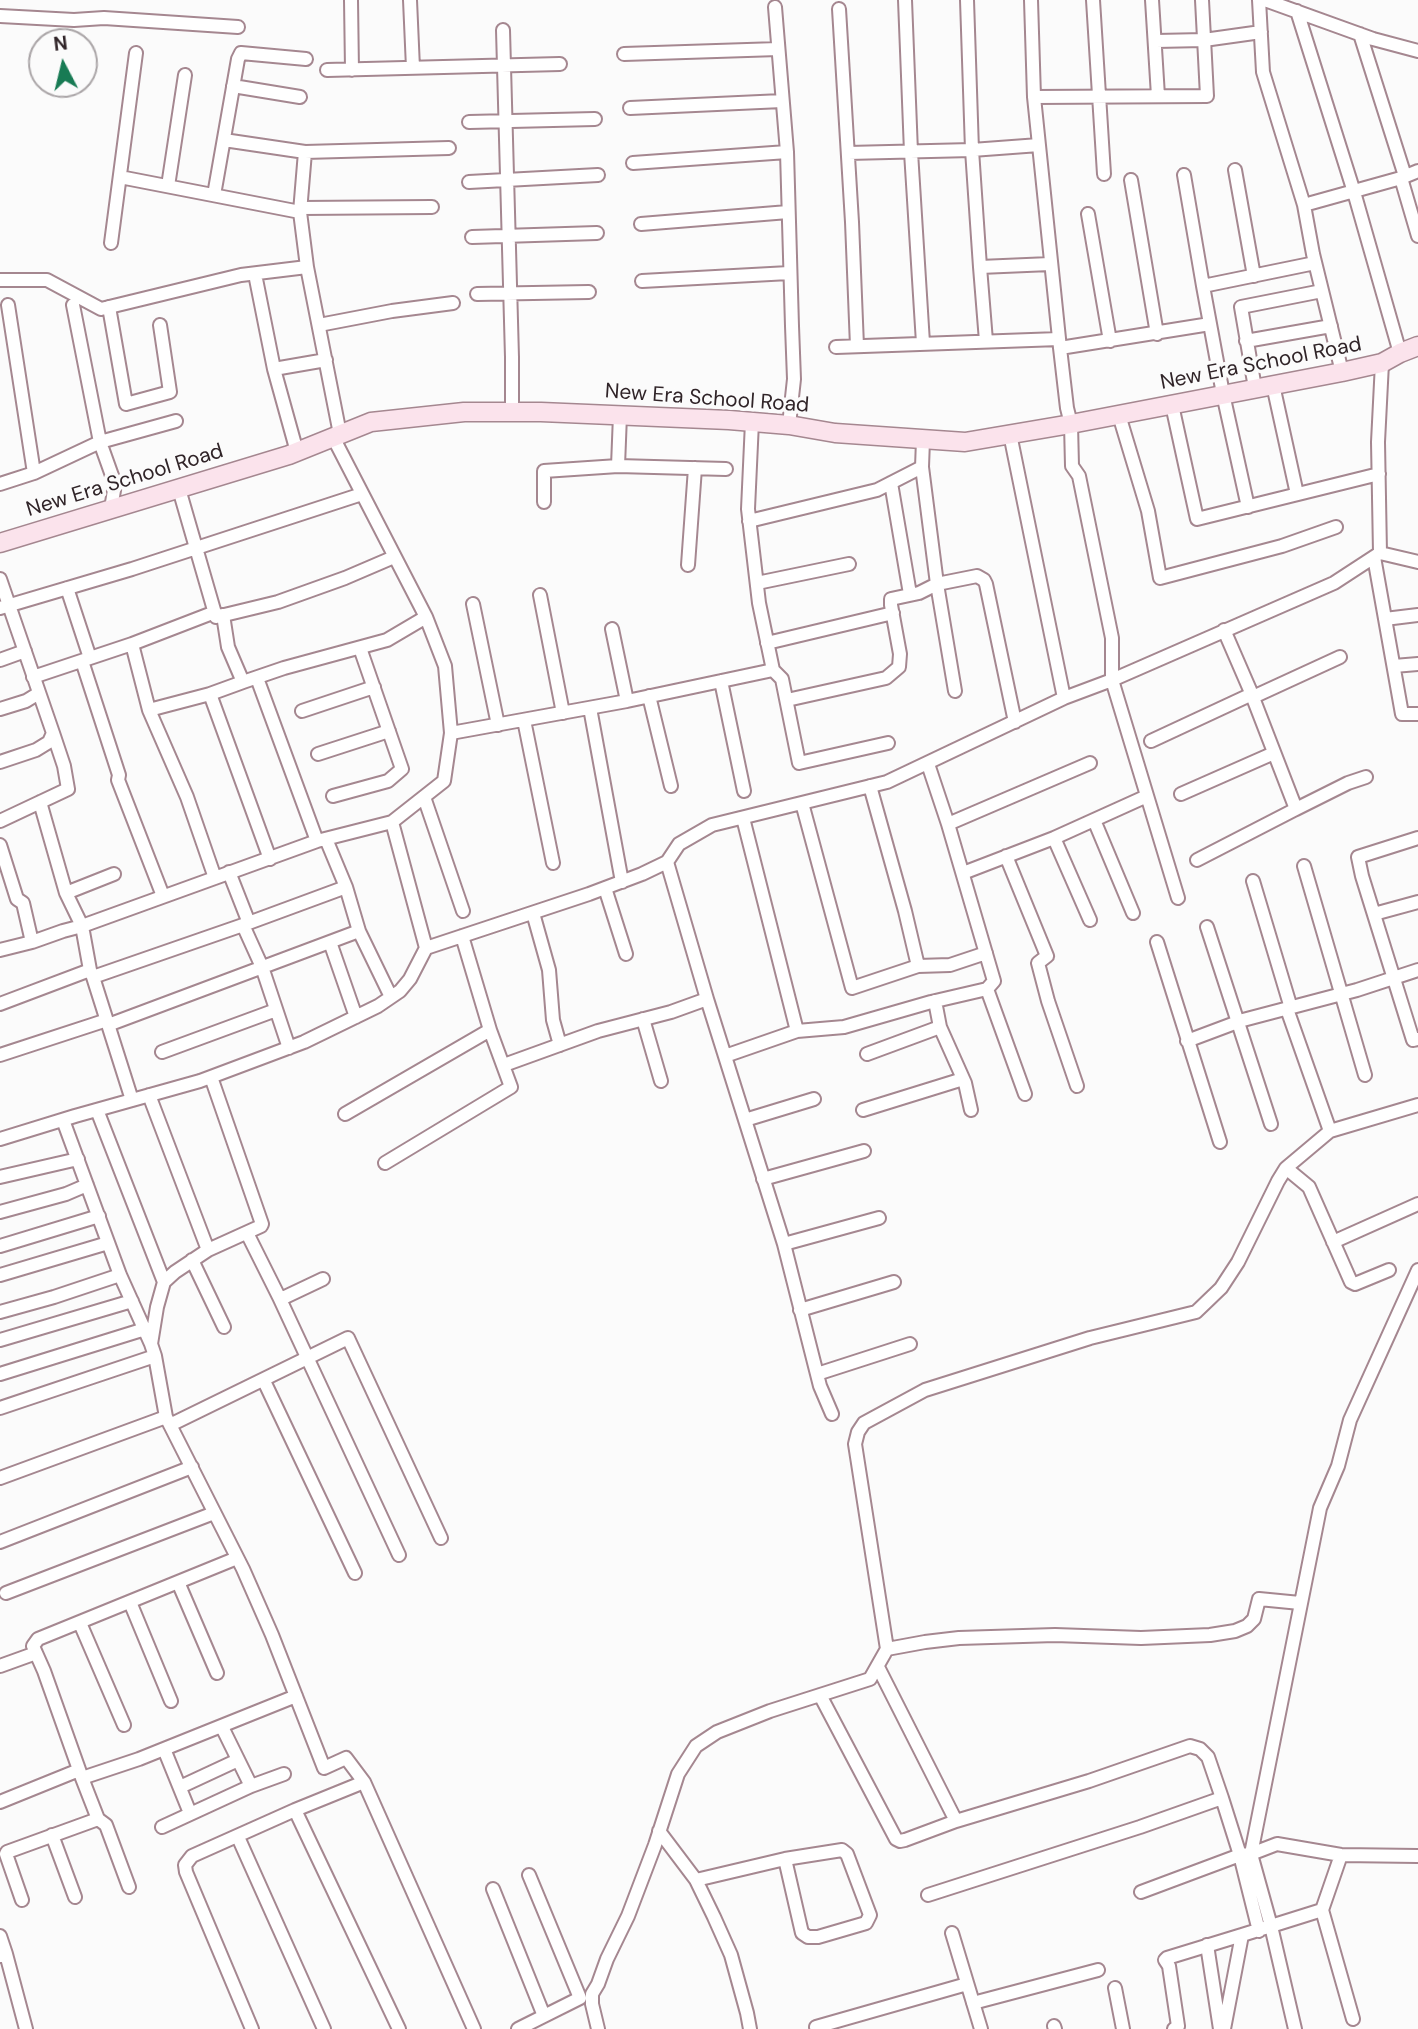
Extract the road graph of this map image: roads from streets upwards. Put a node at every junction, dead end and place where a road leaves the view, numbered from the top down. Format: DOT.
graph roads {
  1 [pos="351,0"];
  2 [pos="410,0"];
  3 [pos="905,0"];
  4 [pos="967,0"];
  5 [pos="1031,0"];
  6 [pos="1093,0"];
  7 [pos="1152,0"];
  8 [pos="1202,0"];
  9 [pos="1259,0"];
  10 [pos="1265,0"];
  11 [pos="775,7"];
  12 [pos="839,9"];
  13 [pos="1297,12"];
  14 [pos="0,16"];
  15 [pos="238,27"];
  16 [pos="503,30"];
  17 [pos="1261,32"];
  18 [pos="1360,34"];
  19 [pos="1204,40"];
  20 [pos="1156,41"];
  21 [pos="778,49"];
  22 [pos="1418,51"];
  23 [pos="136,53"];
  24 [pos="624,54"];
  25 [pos="306,59"];
  26 [pos="561,64"];
  27 [pos="503,65"];
  28 [pos="413,68"];
  29 [pos="327,70"];
  30 [pos="352,70"];
  31 [pos="185,75"];
  32 [pos="233,86"];
  33 [pos="1157,96"];
  34 [pos="300,97"];
  35 [pos="1034,97"];
  36 [pos="1098,97"];
  37 [pos="782,101"];
  38 [pos="630,108"];
  39 [pos="595,119"];
  40 [pos="504,121"];
  41 [pos="469,122"];
  42 [pos="224,140"];
  43 [pos="1039,145"];
  44 [pos="449,148"];
  45 [pos="972,150"];
  46 [pos="304,152"];
  47 [pos="787,152"];
  48 [pos="911,152"];
  49 [pos="848,153"];
  50 [pos="633,163"];
  51 [pos="1235,170"];
  52 [pos="1418,171"];
  53 [pos="1104,174"];
  54 [pos="1184,174"];
  55 [pos="597,175"];
  56 [pos="120,177"];
  57 [pos="1403,177"];
  58 [pos="506,180"];
  59 [pos="1131,180"];
  60 [pos="469,182"];
  61 [pos="168,186"];
  62 [pos="1354,192"];
  63 [pos="214,195"];
  64 [pos="1304,205"];
  65 [pos="432,207"];
  66 [pos="300,210"];
  67 [pos="788,212"];
  68 [pos="1087,214"];
  69 [pos="641,224"];
  70 [pos="597,233"];
  71 [pos="1418,236"];
  72 [pos="472,237"];
  73 [pos="508,237"];
  74 [pos="111,243"];
  75 [pos="1315,263"];
  76 [pos="1051,264"];
  77 [pos="307,267"];
  78 [pos="980,267"];
  79 [pos="789,273"];
  80 [pos="255,274"];
  81 [pos="1254,276"];
  82 [pos="0,280"];
  83 [pos="642,281"];
  84 [pos="1203,286"];
  85 [pos="1322,291"];
  86 [pos="589,292"];
  87 [pos="477,294"];
  88 [pos="509,294"];
  89 [pos="453,303"];
  90 [pos="8,305"];
  91 [pos="74,305"];
  92 [pos="109,307"];
  93 [pos="1210,324"];
  94 [pos="160,325"];
  95 [pos="319,325"];
  96 [pos="1331,326"];
  97 [pos="1157,334"];
  98 [pos="986,341"];
  99 [pos="1110,341"];
  100 [pos="1246,341"];
  101 [pos="923,344"];
  102 [pos="1059,344"];
  103 [pos="857,346"];
  104 [pos="1418,346"];
  105 [pos="836,347"];
  106 [pos="1399,353"];
  107 [pos="326,360"];
  108 [pos="1382,363"];
  109 [pos="274,369"];
  110 [pos="1342,372"];
  111 [pos="1264,387"];
  112 [pos="1223,394"];
  113 [pos="1172,405"];
  114 [pos="512,412"];
  115 [pos="620,415"];
  116 [pos="1119,415"];
  117 [pos="176,421"];
  118 [pos="752,422"];
  119 [pos="1071,424"];
  120 [pos="789,425"];
  121 [pos="1010,434"];
  122 [pos="337,436"];
  123 [pos="923,440"];
  124 [pos="100,442"];
  125 [pos="297,452"];
  126 [pos="618,467"];
  127 [pos="922,467"];
  128 [pos="695,468"];
  129 [pos="726,468"];
  130 [pos="34,473"];
  131 [pos="1379,474"];
  132 [pos="0,484"];
  133 [pos="891,484"];
  134 [pos="179,489"];
  135 [pos="362,494"];
  136 [pos="1297,494"];
  137 [pos="544,502"];
  138 [pos="1248,507"];
  139 [pos="111,509"];
  140 [pos="749,521"];
  141 [pos="1336,527"];
  142 [pos="0,543"];
  143 [pos="197,548"];
  144 [pos="1377,555"];
  145 [pos="394,557"];
  146 [pos="1418,562"];
  147 [pos="849,564"];
  148 [pos="688,565"];
  149 [pos="0,579"];
  150 [pos="757,583"];
  151 [pos="937,584"];
  152 [pos="67,588"];
  153 [pos="910,594"];
  154 [pos="540,595"];
  155 [pos="473,604"];
  156 [pos="4,606"];
  157 [pos="893,613"];
  158 [pos="219,614"];
  159 [pos="1418,615"];
  160 [pos="426,617"];
  161 [pos="1385,620"];
  162 [pos="612,629"];
  163 [pos="1224,630"];
  164 [pos="767,643"];
  165 [pos="132,644"];
  166 [pos="360,648"];
  167 [pos="25,651"];
  168 [pos="1340,657"];
  169 [pos="0,660"];
  170 [pos="86,660"];
  171 [pos="1418,664"];
  172 [pos="1394,666"];
  173 [pos="773,670"];
  174 [pos="33,677"];
  175 [pos="257,678"];
  176 [pos="1112,680"];
  177 [pos="721,681"];
  178 [pos="243,682"];
  179 [pos="374,687"];
  180 [pos="955,691"];
  181 [pos="39,693"];
  182 [pos="210,694"];
  183 [pos="649,696"];
  184 [pos="1252,696"];
  185 [pos="1064,698"];
  186 [pos="787,700"];
  187 [pos="627,701"];
  188 [pos="590,708"];
  189 [pos="0,709"];
  190 [pos="149,710"];
  191 [pos="302,711"];
  192 [pos="563,713"];
  193 [pos="1418,714"];
  194 [pos="524,720"];
  195 [pos="1015,722"];
  196 [pos="498,724"];
  197 [pos="389,731"];
  198 [pos="52,733"];
  199 [pos="451,733"];
  200 [pos="1151,741"];
  201 [pos="888,743"];
  202 [pos="1275,753"];
  203 [pos="318,754"];
  204 [pos="0,762"];
  205 [pos="1090,763"];
  206 [pos="928,764"];
  207 [pos="1366,777"];
  208 [pos="671,786"];
  209 [pos="870,786"];
  210 [pos="744,791"];
  211 [pos="1181,794"];
  212 [pos="333,796"];
  213 [pos="1147,796"];
  214 [pos="424,797"];
  215 [pos="40,802"];
  216 [pos="802,803"];
  217 [pos="1296,808"];
  218 [pos="743,818"];
  219 [pos="1094,820"];
  220 [pos="0,821"];
  221 [pos="393,822"];
  222 [pos="948,824"];
  223 [pos="1054,838"];
  224 [pos="1418,838"];
  225 [pos="321,840"];
  226 [pos="0,845"];
  227 [pos="1006,856"];
  228 [pos="270,859"];
  229 [pos="1197,860"];
  230 [pos="667,862"];
  231 [pos="553,863"];
  232 [pos="1304,866"];
  233 [pos="229,873"];
  234 [pos="963,873"];
  235 [pos="114,874"];
  236 [pos="215,878"];
  237 [pos="622,881"];
  238 [pos="1253,881"];
  239 [pos="346,887"];
  240 [pos="605,888"];
  241 [pos="66,893"];
  242 [pos="163,896"];
  243 [pos="1178,898"];
  244 [pos="1418,902"];
  245 [pos="463,911"];
  246 [pos="533,913"];
  247 [pos="1133,913"];
  248 [pos="1374,914"];
  249 [pos="1090,920"];
  250 [pos="246,924"];
  251 [pos="82,926"];
  252 [pos="1207,927"];
  253 [pos="359,931"];
  254 [pos="462,936"];
  255 [pos="32,942"];
  256 [pos="330,942"];
  257 [pos="1157,942"];
  258 [pos="426,948"];
  259 [pos="0,950"];
  260 [pos="986,953"];
  261 [pos="626,954"];
  262 [pos="918,966"];
  263 [pos="262,967"];
  264 [pos="1418,970"];
  265 [pos="91,973"];
  266 [pos="1394,978"];
  267 [pos="986,989"];
  268 [pos="1341,994"];
  269 [pos="391,997"];
  270 [pos="707,999"];
  271 [pos="936,1001"];
  272 [pos="0,1004"];
  273 [pos="1289,1008"];
  274 [pos="276,1010"];
  275 [pos="356,1017"];
  276 [pos="643,1019"];
  277 [pos="107,1022"];
  278 [pos="1237,1022"];
  279 [pos="940,1027"];
  280 [pos="490,1030"];
  281 [pos="797,1031"];
  282 [pos="1418,1038"];
  283 [pos="1187,1041"];
  284 [pos="560,1045"];
  285 [pos="289,1048"];
  286 [pos="162,1052"];
  287 [pos="867,1054"];
  288 [pos="0,1055"];
  289 [pos="725,1056"];
  290 [pos="503,1065"];
  291 [pos="1365,1075"];
  292 [pos="211,1077"];
  293 [pos="963,1079"];
  294 [pos="661,1081"];
  295 [pos="1077,1086"];
  296 [pos="1025,1094"];
  297 [pos="149,1095"];
  298 [pos="814,1099"];
  299 [pos="132,1100"];
  300 [pos="1418,1105"];
  301 [pos="97,1110"];
  302 [pos="863,1110"];
  303 [pos="971,1110"];
  304 [pos="345,1114"];
  305 [pos="63,1120"];
  306 [pos="745,1120"];
  307 [pos="1271,1124"];
  308 [pos="1331,1131"];
  309 [pos="0,1139"];
  310 [pos="1220,1142"];
  311 [pos="864,1152"];
  312 [pos="78,1159"];
  313 [pos="385,1163"];
  314 [pos="1286,1168"];
  315 [pos="0,1177"];
  316 [pos="763,1179"];
  317 [pos="87,1185"];
  318 [pos="1418,1205"];
  319 [pos="0,1212"];
  320 [pos="99,1216"];
  321 [pos="879,1217"];
  322 [pos="247,1233"];
  323 [pos="1333,1242"];
  324 [pos="108,1243"];
  325 [pos="784,1244"];
  326 [pos="0,1246"];
  327 [pos="208,1250"];
  328 [pos="192,1260"];
  329 [pos="1389,1270"];
  330 [pos="1418,1270"];
  331 [pos="0,1275"];
  332 [pos="120,1275"];
  333 [pos="323,1279"];
  334 [pos="164,1282"];
  335 [pos="894,1282"];
  336 [pos="278,1297"];
  337 [pos="132,1301"];
  338 [pos="800,1310"];
  339 [pos="0,1312"];
  340 [pos="224,1327"];
  341 [pos="145,1329"];
  342 [pos="0,1340"];
  343 [pos="910,1344"];
  344 [pos="153,1350"];
  345 [pos="306,1357"];
  346 [pos="0,1374"];
  347 [pos="817,1374"];
  348 [pos="264,1381"];
  349 [pos="0,1408"];
  350 [pos="832,1414"];
  351 [pos="168,1421"];
  352 [pos="191,1467"];
  353 [pos="0,1478"];
  354 [pos="214,1513"];
  355 [pos="441,1538"];
  356 [pos="0,1542"];
  357 [pos="399,1555"];
  358 [pos="237,1558"];
  359 [pos="355,1573"];
  360 [pos="178,1583"];
  361 [pos="6,1592"];
  362 [pos="130,1602"];
  363 [pos="1300,1603"];
  364 [pos="80,1623"];
  365 [pos="887,1649"];
  366 [pos="36,1653"];
  367 [pos="0,1667"];
  368 [pos="878,1667"];
  369 [pos="216,1673"];
  370 [pos="820,1695"];
  371 [pos="296,1696"];
  372 [pos="171,1701"];
  373 [pos="124,1725"];
  374 [pos="222,1727"];
  375 [pos="164,1749"];
  376 [pos="238,1760"];
  377 [pos="81,1774"];
  378 [pos="284,1774"];
  379 [pos="364,1782"];
  380 [pos="251,1786"];
  381 [pos="180,1787"];
  382 [pos="1222,1798"];
  383 [pos="0,1802"];
  384 [pos="295,1810"];
  385 [pos="190,1813"];
  386 [pos="98,1819"];
  387 [pos="956,1822"];
  388 [pos="162,1827"];
  389 [pos="659,1831"];
  390 [pos="52,1835"];
  391 [pos="238,1837"];
  392 [pos="1246,1855"];
  393 [pos="1341,1855"];
  394 [pos="1418,1856"];
  395 [pos="785,1859"];
  396 [pos="529,1875"];
  397 [pos="696,1880"];
  398 [pos="129,1888"];
  399 [pos="493,1889"];
  400 [pos="1141,1892"];
  401 [pos="928,1895"];
  402 [pos="75,1897"];
  403 [pos="22,1900"];
  404 [pos="1322,1910"];
  405 [pos="1265,1929"];
  406 [pos="953,1934"];
  407 [pos="1242,1935"];
  408 [pos="0,1936"];
  409 [pos="1207,1945"];
  410 [pos="3,1955"];
  411 [pos="1098,1970"];
  412 [pos="967,1984"];
  413 [pos="1115,1988"];
  414 [pos="973,2003"];
  415 [pos="544,2016"];
  416 [pos="1353,2019"];
  417 [pos="816,2027"];
  418 [pos="26,2029"];
  419 [pos="252,2029"];
  420 [pos="324,2029"];
  421 [pos="399,2029"];
  422 [pos="474,2029"];
  423 [pos="517,2029"];
  424 [pos="598,2029"];
  425 [pos="750,2029"];
  426 [pos="981,2029"];
  427 [pos="1123,2029"];
  428 [pos="1174,2029"];
  429 [pos="1222,2029"];
  430 [pos="1295,2029"];
  1 -- 30 [label="street"];
  2 -- 28 [label="street"];
  3 -- 48 [label="street"];
  4 -- 45 [label="street"];
  5 -- 35 [label="street"];
  6 -- 36 [label="street"];
  7 -- 20 [label="street"];
  8 -- 19 [label="street"];
  9 -- 17 [label="street"];
  10 -- 13 [label="street"];
  11 -- 21 [label="street"];
  12 -- 49 [label="street"];
  13 -- 18 [label="street"];
  13 -- 62 [label="street"];
  14 -- 15 [label="street"];
  16 -- 27 [label="street"];
  17 -- 19 [label="street"];
  17 -- 64 [label="street"];
  18 -- 22 [label="street"];
  18 -- 57 [label="street"];
  19 -- 20 [label="street"];
  19 -- 33 [label="street"];
  20 -- 33 [label="street"];
  21 -- 24 [label="street"];
  21 -- 37 [label="street"];
  23 -- 56 [label="street"];
  25 -- 32 [label="street"];
  26 -- 27 [label="street"];
  27 -- 28 [label="street"];
  27 -- 40 [label="street"];
  28 -- 30 [label="street"];
  29 -- 30 [label="street"];
  31 -- 61 [label="street"];
  32 -- 34 [label="street"];
  32 -- 42 [label="street"];
  33 -- 36 [label="street"];
  35 -- 36 [label="street"];
  35 -- 43 [label="street"];
  36 -- 53 [label="street"];
  37 -- 38 [label="street"];
  37 -- 47 [label="street"];
  39 -- 40 [label="street"];
  40 -- 41 [label="street"];
  40 -- 58 [label="street"];
  42 -- 46 [label="street"];
  42 -- 63 [label="street"];
  43 -- 45 [label="street"];
  43 -- 76 [label="street"];
  44 -- 46 [label="street"];
  45 -- 48 [label="street"];
  45 -- 78 [label="street"];
  46 -- 66 [label="street"];
  47 -- 50 [label="street"];
  47 -- 67 [label="street"];
  48 -- 49 [label="street"];
  48 -- 101 [label="street"];
  49 -- 103 [label="street"];
  51 -- 81 [label="street"];
  52 -- 57 [label="street"];
  54 -- 84 [label="street"];
  55 -- 58 [label="street"];
  56 -- 61 [label="street"];
  56 -- 74 [label="street"];
  57 -- 62 [label="street"];
  57 -- 71 [label="street"];
  58 -- 60 [label="street"];
  58 -- 73 [label="street"];
  59 -- 97 [label="street"];
  61 -- 63 [label="street"];
  62 -- 64 [label="street"];
  62 -- 106 [label="street"];
  63 -- 66 [label="street"];
  64 -- 75 [label="street"];
  65 -- 66 [label="street"];
  66 -- 77 [label="street"];
  67 -- 69 [label="street"];
  67 -- 79 [label="street"];
  68 -- 99 [label="street"];
  70 -- 73 [label="street"];
  72 -- 73 [label="street"];
  73 -- 88 [label="street"];
  75 -- 81 [label="street"];
  75 -- 85 [label="street"];
  76 -- 78 [label="street"];
  76 -- 102 [label="street"];
  77 -- 80 [label="street"];
  77 -- 95 [label="street"];
  78 -- 98 [label="street"];
  79 -- 83 [label="street"];
  79 -- 120 [label="street"];
  80 -- 92 [label="street"];
  80 -- 109 [label="street"];
  81 -- 84 [label="street"];
  82 -- 92 [label="street"];
  84 -- 93 [label="street"];
  85 -- 96 [label="street"];
  85 -- 100 [label="street"];
  86 -- 88 [label="street"];
  87 -- 88 [label="street"];
  88 -- 114 [label="street"];
  89 -- 95 [label="street"];
  90 -- 130 [label="street"];
  91 -- 124 [label="street"];
  92 -- 94 [label="street"];
  93 -- 97 [label="street"];
  93 -- 112 [label="street"];
  95 -- 107 [label="street"];
  96 -- 100 [label="street"];
  96 -- 110 [label="street"];
  97 -- 99 [label="street"];
  98 -- 101 [label="street"];
  98 -- 102 [label="street"];
  99 -- 102 [label="street"];
  100 -- 111 [label="street"];
  101 -- 103 [label="street"];
  102 -- 119 [label="street"];
  103 -- 105 [label="street"];
  104 -- 106 [label="street, New Era School Road"];
  106 -- 108 [label="street, New Era School Road"];
  107 -- 109 [label="street"];
  107 -- 122 [label="street"];
  108 -- 110 [label="street, New Era School Road"];
  108 -- 131 [label="street"];
  109 -- 125 [label="street"];
  110 -- 111 [label="street, New Era School Road"];
  111 -- 112 [label="street, New Era School Road"];
  111 -- 136 [label="street"];
  112 -- 113 [label="street, New Era School Road"];
  112 -- 138 [label="street"];
  113 -- 116 [label="street, New Era School Road"];
  113 -- 138 [label="street"];
  114 -- 115 [label="street, New Era School Road"];
  114 -- 122 [label="street, New Era School Road"];
  115 -- 118 [label="street, New Era School Road"];
  115 -- 126 [label="street"];
  116 -- 119 [label="street, New Era School Road"];
  116 -- 141 [label="street"];
  117 -- 124 [label="street"];
  118 -- 120 [label="street, New Era School Road"];
  118 -- 140 [label="street"];
  119 -- 121 [label="street, New Era School Road"];
  119 -- 176 [label="street"];
  120 -- 123 [label="street, New Era School Road"];
  121 -- 123 [label="street, New Era School Road"];
  121 -- 185 [label="street"];
  122 -- 125 [label="street, New Era School Road"];
  122 -- 135 [label="street"];
  123 -- 127 [label="street"];
  124 -- 130 [label="street"];
  124 -- 139 [label="street"];
  125 -- 134 [label="street, New Era School Road"];
  126 -- 128 [label="street"];
  126 -- 137 [label="street"];
  127 -- 133 [label="street"];
  127 -- 151 [label="street"];
  128 -- 129 [label="street"];
  128 -- 148 [label="street"];
  130 -- 132 [label="street"];
  131 -- 136 [label="street"];
  131 -- 144 [label="street"];
  133 -- 140 [label="street"];
  133 -- 153 [label="street"];
  134 -- 139 [label="street, New Era School Road"];
  134 -- 143 [label="street"];
  135 -- 143 [label="street"];
  135 -- 145 [label="street"];
  136 -- 138 [label="street"];
  139 -- 142 [label="street, New Era School Road"];
  140 -- 150 [label="street"];
  143 -- 152 [label="street"];
  143 -- 158 [label="street"];
  144 -- 146 [label="street"];
  144 -- 161 [label="street"];
  144 -- 163 [label="street"];
  145 -- 158 [label="street"];
  145 -- 160 [label="street"];
  147 -- 150 [label="street"];
  149 -- 156 [label="street"];
  150 -- 164 [label="street"];
  151 -- 153 [label="street"];
  151 -- 180 [label="street"];
  151 -- 195 [label="street"];
  152 -- 156 [label="street"];
  152 -- 170 [label="street"];
  153 -- 157 [label="street"];
  154 -- 192 [label="street"];
  155 -- 196 [label="street"];
  156 -- 167 [label="street"];
  157 -- 164 [label="street"];
  157 -- 186 [label="street"];
  158 -- 165 [label="street"];
  158 -- 178 [label="street"];
  159 -- 161 [label="street"];
  160 -- 166 [label="street"];
  160 -- 199 [label="street"];
  161 -- 172 [label="street"];
  162 -- 187 [label="street"];
  163 -- 176 [label="street"];
  163 -- 184 [label="street"];
  164 -- 173 [label="street"];
  165 -- 170 [label="street"];
  165 -- 190 [label="street"];
  166 -- 175 [label="street"];
  166 -- 179 [label="street"];
  167 -- 169 [label="street"];
  167 -- 174 [label="street"];
  168 -- 184 [label="street"];
  170 -- 174 [label="street"];
  170 -- 242 [label="street"];
  171 -- 172 [label="street"];
  172 -- 193 [label="street"];
  173 -- 177 [label="street"];
  173 -- 186 [label="street"];
  174 -- 181 [label="street"];
  175 -- 178 [label="street"];
  175 -- 225 [label="street"];
  176 -- 185 [label="street"];
  176 -- 213 [label="street"];
  177 -- 183 [label="street"];
  177 -- 210 [label="street"];
  178 -- 182 [label="street"];
  179 -- 191 [label="street"];
  179 -- 197 [label="street"];
  181 -- 189 [label="street"];
  181 -- 198 [label="street"];
  182 -- 190 [label="street"];
  182 -- 228 [label="street"];
  183 -- 187 [label="street"];
  183 -- 208 [label="street"];
  184 -- 200 [label="street"];
  184 -- 202 [label="street"];
  185 -- 195 [label="street"];
  186 -- 201 [label="street"];
  187 -- 188 [label="street"];
  188 -- 192 [label="street"];
  188 -- 237 [label="street"];
  190 -- 236 [label="street"];
  192 -- 194 [label="street"];
  194 -- 196 [label="street"];
  194 -- 231 [label="street"];
  195 -- 206 [label="street"];
  196 -- 199 [label="street"];
  197 -- 203 [label="street"];
  197 -- 212 [label="street"];
  198 -- 204 [label="street"];
  198 -- 215 [label="street"];
  199 -- 214 [label="street"];
  202 -- 211 [label="street"];
  202 -- 217 [label="street"];
  205 -- 222 [label="street"];
  206 -- 209 [label="street"];
  206 -- 222 [label="street"];
  207 -- 217 [label="street"];
  209 -- 216 [label="street"];
  209 -- 262 [label="street"];
  213 -- 219 [label="street"];
  213 -- 243 [label="street"];
  214 -- 221 [label="street"];
  214 -- 245 [label="street"];
  215 -- 220 [label="street"];
  215 -- 241 [label="street"];
  216 -- 218 [label="street"];
  216 -- 262 [label="street"];
  217 -- 229 [label="street"];
  218 -- 230 [label="street"];
  218 -- 281 [label="street"];
  219 -- 223 [label="street"];
  219 -- 247 [label="street"];
  221 -- 225 [label="street"];
  221 -- 258 [label="street"];
  222 -- 234 [label="street"];
  223 -- 227 [label="street"];
  223 -- 249 [label="street"];
  224 -- 248 [label="street"];
  225 -- 228 [label="street"];
  225 -- 239 [label="street"];
  226 -- 255 [label="street"];
  227 -- 234 [label="street"];
  227 -- 295 [label="street"];
  228 -- 233 [label="street"];
  230 -- 237 [label="street"];
  230 -- 270 [label="street"];
  232 -- 268 [label="street"];
  233 -- 236 [label="street"];
  233 -- 250 [label="street"];
  234 -- 260 [label="street"];
  235 -- 241 [label="street"];
  236 -- 242 [label="street"];
  237 -- 240 [label="street"];
  238 -- 273 [label="street"];
  239 -- 250 [label="street"];
  239 -- 253 [label="street"];
  240 -- 246 [label="street"];
  240 -- 261 [label="street"];
  241 -- 251 [label="street"];
  242 -- 251 [label="street"];
  244 -- 248 [label="street"];
  246 -- 254 [label="street"];
  246 -- 284 [label="street"];
  248 -- 266 [label="street"];
  250 -- 263 [label="street"];
  250 -- 265 [label="street"];
  251 -- 255 [label="street"];
  251 -- 265 [label="street"];
  252 -- 278 [label="street"];
  253 -- 256 [label="street"];
  253 -- 269 [label="street"];
  254 -- 258 [label="street"];
  254 -- 280 [label="street"];
  255 -- 259 [label="street"];
  256 -- 263 [label="street"];
  256 -- 275 [label="street"];
  257 -- 283 [label="street"];
  258 -- 269 [label="street"];
  260 -- 262 [label="street"];
  260 -- 267 [label="street"];
  263 -- 274 [label="street"];
  263 -- 277 [label="street"];
  264 -- 266 [label="street"];
  265 -- 272 [label="street"];
  265 -- 277 [label="street"];
  266 -- 268 [label="street"];
  266 -- 282 [label="street"];
  267 -- 271 [label="street"];
  267 -- 296 [label="street"];
  268 -- 273 [label="street"];
  268 -- 291 [label="street"];
  269 -- 275 [label="street"];
  270 -- 276 [label="street"];
  270 -- 289 [label="street"];
  271 -- 279 [label="street"];
  271 -- 281 [label="street"];
  273 -- 278 [label="street"];
  273 -- 308 [label="street"];
  274 -- 285 [label="street"];
  274 -- 286 [label="street"];
  275 -- 285 [label="street"];
  276 -- 284 [label="street"];
  276 -- 294 [label="street"];
  277 -- 288 [label="street"];
  277 -- 299 [label="street"];
  278 -- 283 [label="street"];
  278 -- 307 [label="street"];
  279 -- 287 [label="street"];
  279 -- 293 [label="street"];
  280 -- 290 [label="street"];
  280 -- 304 [label="street"];
  281 -- 289 [label="street"];
  283 -- 310 [label="street"];
  284 -- 290 [label="street"];
  285 -- 292 [label="street"];
  289 -- 306 [label="street"];
  290 -- 313 [label="street"];
  292 -- 297 [label="street"];
  292 -- 322 [label="street"];
  293 -- 302 [label="street"];
  293 -- 303 [label="street"];
  297 -- 299 [label="street"];
  297 -- 327 [label="street"];
  298 -- 306 [label="street"];
  299 -- 301 [label="street"];
  300 -- 308 [label="street"];
  301 -- 305 [label="street"];
  301 -- 334 [label="street"];
  305 -- 309 [label="street"];
  305 -- 312 [label="street"];
  306 -- 316 [label="street"];
  308 -- 314 [label="street"];
  311 -- 316 [label="street"];
  312 -- 315 [label="street"];
  312 -- 317 [label="street"];
  314 -- 323 [label="street"];
  314 -- 365 [label="street"];
  316 -- 325 [label="street"];
  317 -- 319 [label="street"];
  317 -- 320 [label="street"];
  318 -- 323 [label="street"];
  320 -- 324 [label="street"];
  320 -- 326 [label="street"];
  321 -- 325 [label="street"];
  322 -- 327 [label="street"];
  322 -- 336 [label="street"];
  323 -- 329 [label="street"];
  324 -- 331 [label="street"];
  324 -- 332 [label="street"];
  325 -- 338 [label="street"];
  327 -- 328 [label="street"];
  328 -- 334 [label="street"];
  328 -- 340 [label="street"];
  330 -- 363 [label="street"];
  332 -- 337 [label="street"];
  332 -- 339 [label="street"];
  333 -- 336 [label="street"];
  334 -- 344 [label="street"];
  335 -- 338 [label="street"];
  336 -- 345 [label="street"];
  337 -- 341 [label="street"];
  337 -- 342 [label="street"];
  338 -- 347 [label="street"];
  341 -- 344 [label="street"];
  341 -- 346 [label="street"];
  343 -- 347 [label="street"];
  344 -- 349 [label="street"];
  344 -- 351 [label="street"];
  345 -- 348 [label="street"];
  345 -- 355 [label="street"];
  345 -- 357 [label="street"];
  347 -- 350 [label="street"];
  348 -- 351 [label="street"];
  348 -- 359 [label="street"];
  351 -- 352 [label="street"];
  351 -- 353 [label="street"];
  352 -- 354 [label="street"];
  352 -- 356 [label="street"];
  354 -- 358 [label="street"];
  354 -- 361 [label="street"];
  358 -- 360 [label="street"];
  358 -- 371 [label="street"];
  360 -- 362 [label="street"];
  360 -- 369 [label="street"];
  362 -- 364 [label="street"];
  362 -- 372 [label="street"];
  363 -- 365 [label="street"];
  363 -- 392 [label="street"];
  364 -- 366 [label="street"];
  364 -- 373 [label="street"];
  365 -- 368 [label="street"];
  366 -- 367 [label="street"];
  366 -- 377 [label="street"];
  368 -- 370 [label="street"];
  368 -- 387 [label="street"];
  370 -- 387 [label="street"];
  370 -- 389 [label="street"];
  371 -- 374 [label="street"];
  371 -- 379 [label="street"];
  374 -- 375 [label="street"];
  374 -- 376 [label="street"];
  375 -- 377 [label="street"];
  375 -- 381 [label="street"];
  376 -- 380 [label="street"];
  376 -- 381 [label="street"];
  377 -- 383 [label="street"];
  377 -- 386 [label="street"];
  378 -- 380 [label="street"];
  379 -- 384 [label="street"];
  379 -- 422 [label="street"];
  380 -- 385 [label="street"];
  381 -- 385 [label="street"];
  382 -- 387 [label="street"];
  382 -- 392 [label="street"];
  382 -- 401 [label="street"];
  384 -- 391 [label="street"];
  384 -- 421 [label="street"];
  385 -- 388 [label="street"];
  386 -- 390 [label="street"];
  386 -- 398 [label="street"];
  389 -- 397 [label="street"];
  389 -- 424 [label="street"];
  390 -- 402 [label="street"];
  390 -- 403 [label="street"];
  391 -- 419 [label="street"];
  391 -- 420 [label="street"];
  392 -- 393 [label="street"];
  392 -- 400 [label="street"];
  392 -- 405 [label="street"];
  393 -- 394 [label="street"];
  393 -- 404 [label="street"];
  395 -- 395 [label="street"];
  395 -- 397 [label="street"];
  396 -- 415 [label="street"];
  397 -- 425 [label="street"];
  399 -- 415 [label="street"];
  404 -- 405 [label="street"];
  404 -- 416 [label="street"];
  405 -- 407 [label="street"];
  405 -- 430 [label="street"];
  406 -- 412 [label="street"];
  407 -- 409 [label="street"];
  407 -- 429 [label="street"];
  408 -- 410 [label="street"];
  409 -- 428 [label="street"];
  409 -- 429 [label="street"];
  410 -- 418 [label="street"];
  411 -- 414 [label="street"];
  412 -- 414 [label="street"];
  412 -- 417 [label="street"];
  413 -- 427 [label="street"];
  414 -- 426 [label="street"];
  415 -- 423 [label="street"];
}
